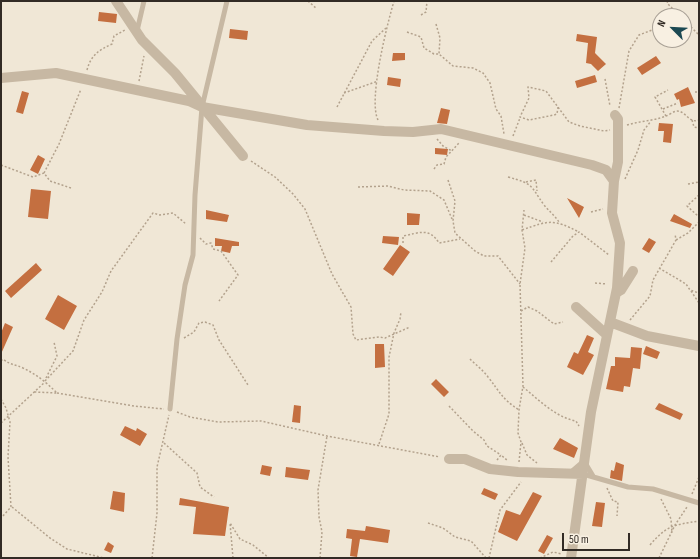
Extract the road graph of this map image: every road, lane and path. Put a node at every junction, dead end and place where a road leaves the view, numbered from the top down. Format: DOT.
graph roads {
  1 [pos="116,1"];
  2 [pos="144,1"];
  3 [pos="227,1"];
  4 [pos="308,1"];
  5 [pos="394,1"];
  6 [pos="427,1"];
  7 [pos="317,9"];
  8 [pos="421,14"];
  9 [pos="436,24"];
  10 [pos="386,28"];
  11 [pos="652,31"];
  12 [pos="407,32"];
  13 [pos="137,34"];
  14 [pos="439,54"];
  15 [pos="1,78"];
  16 [pos="85,79"];
  17 [pos="605,79"];
  18 [pos="378,81"];
  19 [pos="668,90"];
  20 [pos="137,91"];
  21 [pos="695,92"];
  22 [pos="699,92"];
  23 [pos="344,93"];
  24 [pos="678,103"];
  25 [pos="202,106"];
  26 [pos="337,107"];
  27 [pos="558,107"];
  28 [pos="663,110"];
  29 [pos="615,115"];
  30 [pos="666,116"];
  31 [pos="520,117"];
  32 [pos="653,120"];
  33 [pos="692,120"];
  34 [pos="699,120"];
  35 [pos="699,128"];
  36 [pos="617,129"];
  37 [pos="437,130"];
  38 [pos="384,131"];
  39 [pos="467,135"];
  40 [pos="506,144"];
  41 [pos="452,150"];
  42 [pos="243,156"];
  43 [pos="1,165"];
  44 [pos="434,169"];
  45 [pos="44,173"];
  46 [pos="508,177"];
  47 [pos="448,180"];
  48 [pos="526,182"];
  49 [pos="699,182"];
  50 [pos="688,184"];
  51 [pos="358,187"];
  52 [pos="617,187"];
  53 [pos="71,188"];
  54 [pos="537,192"];
  55 [pos="699,195"];
  56 [pos="613,207"];
  57 [pos="524,210"];
  58 [pos="591,212"];
  59 [pos="524,215"];
  60 [pos="699,216"];
  61 [pos="453,220"];
  62 [pos="559,222"];
  63 [pos="699,222"];
  64 [pos="545,223"];
  65 [pos="522,230"];
  66 [pos="194,232"];
  67 [pos="579,232"];
  68 [pos="675,234"];
  69 [pos="460,239"];
  70 [pos="676,240"];
  71 [pos="403,243"];
  72 [pos="551,262"];
  73 [pos="619,262"];
  74 [pos="659,268"];
  75 [pos="633,271"];
  76 [pos="520,284"];
  77 [pos="595,284"];
  78 [pos="616,289"];
  79 [pos="690,290"];
  80 [pos="699,293"];
  81 [pos="219,301"];
  82 [pos="699,303"];
  83 [pos="576,307"];
  84 [pos="520,311"];
  85 [pos="401,312"];
  86 [pos="611,318"];
  87 [pos="563,322"];
  88 [pos="624,324"];
  89 [pos="410,327"];
  90 [pos="394,333"];
  91 [pos="607,335"];
  92 [pos="177,339"];
  93 [pos="54,342"];
  94 [pos="699,346"];
  95 [pos="470,359"];
  96 [pos="1,361"];
  97 [pos="45,381"];
  98 [pos="248,385"];
  99 [pos="523,386"];
  100 [pos="34,392"];
  101 [pos="57,393"];
  102 [pos="1,399"];
  103 [pos="449,406"];
  104 [pos="170,409"];
  105 [pos="519,410"];
  106 [pos="7,416"];
  107 [pos="1,423"];
  108 [pos="327,436"];
  109 [pos="587,440"];
  110 [pos="521,442"];
  111 [pos="164,443"];
  112 [pos="379,444"];
  113 [pos="501,455"];
  114 [pos="449,459"];
  115 [pos="584,461"];
  116 [pos="535,468"];
  117 [pos="518,472"];
  118 [pos="570,473"];
  119 [pos="588,475"];
  120 [pos="699,477"];
  121 [pos="607,480"];
  122 [pos="654,489"];
  123 [pos="580,490"];
  124 [pos="214,497"];
  125 [pos="690,501"];
  126 [pos="699,503"];
  127 [pos="11,507"];
  128 [pos="617,516"];
  129 [pos="1,518"];
  130 [pos="699,521"];
  131 [pos="428,523"];
  132 [pos="675,525"];
  133 [pos="671,527"];
  134 [pos="672,533"];
  135 [pos="650,545"];
  136 [pos="571,557"];
  137 [pos="104,558"];
  138 [pos="152,558"];
  139 [pos="233,558"];
  140 [pos="269,558"];
  141 [pos="320,558"];
  142 [pos="486,558"];
  143 [pos="489,558"];
  144 [pos="540,558"];
  145 [pos="659,558"];
  1 -- 13 [label="street"];
  2 -- 13 [label="lane"];
  3 -- 25 [label="lane"];
  4 -- 7 [label="path"];
  5 -- 10 [label="path"];
  6 -- 8 [label="path"];
  9 -- 14 [label="path"];
  10 -- 18 [label="path"];
  10 -- 23 [label="path"];
  11 -- 29 [label="path"];
  12 -- 14 [label="path"];
  13 -- 16 [label="path"];
  13 -- 20 [label="path"];
  13 -- 25 [label="street"];
  14 -- 40 [label="path"];
  15 -- 16 [label="street"];
  16 -- 20 [label="street"];
  16 -- 45 [label="path"];
  17 -- 29 [label="path"];
  18 -- 23 [label="path"];
  18 -- 38 [label="path"];
  19 -- 28 [label="path"];
  20 -- 25 [label="street"];
  21 -- 22 [label="path"];
  23 -- 26 [label="path"];
  24 -- 28 [label="path"];
  25 -- 38 [label="street"];
  25 -- 42 [label="street"];
  25 -- 66 [label="lane"];
  27 -- 31 [label="path"];
  27 -- 31 [label="path"];
  27 -- 36 [label="path"];
  28 -- 30 [label="path"];
  29 -- 36 [label="street"];
  30 -- 32 [label="path"];
  30 -- 33 [label="path"];
  31 -- 40 [label="path"];
  32 -- 36 [label="path"];
  32 -- 52 [label="path"];
  33 -- 34 [label="path"];
  33 -- 35 [label="path"];
  36 -- 52 [label="street"];
  37 -- 38 [label="street"];
  37 -- 39 [label="street"];
  37 -- 41 [label="path"];
  39 -- 40 [label="street"];
  39 -- 41 [label="path"];
  40 -- 52 [label="street"];
  41 -- 44 [label="path"];
  42 -- 90 [label="path"];
  43 -- 45 [label="path"];
  45 -- 53 [label="path"];
  46 -- 48 [label="path"];
  47 -- 61 [label="path"];
  48 -- 54 [label="path"];
  48 -- 54 [label="path"];
  49 -- 50 [label="path"];
  51 -- 61 [label="path"];
  52 -- 56 [label="street"];
  54 -- 62 [label="path"];
  55 -- 60 [label="path"];
  56 -- 58 [label="path"];
  56 -- 73 [label="street"];
  57 -- 59 [label="path"];
  59 -- 64 [label="path"];
  59 -- 65 [label="path"];
  61 -- 69 [label="path"];
  62 -- 64 [label="path"];
  62 -- 67 [label="path"];
  63 -- 70 [label="path"];
  64 -- 65 [label="path"];
  65 -- 76 [label="path"];
  66 -- 81 [label="path"];
  66 -- 92 [label="lane"];
  66 -- 97 [label="path"];
  67 -- 72 [label="path"];
  67 -- 73 [label="path"];
  68 -- 70 [label="path"];
  69 -- 71 [label="path"];
  69 -- 76 [label="path"];
  70 -- 74 [label="path"];
  73 -- 78 [label="street"];
  74 -- 79 [label="path"];
  74 -- 88 [label="path"];
  75 -- 78 [label="street"];
  76 -- 84 [label="path"];
  77 -- 78 [label="path"];
  78 -- 86 [label="street"];
  79 -- 80 [label="path"];
  79 -- 82 [label="path"];
  83 -- 91 [label="street"];
  84 -- 87 [label="path"];
  84 -- 99 [label="path"];
  85 -- 90 [label="path"];
  86 -- 88 [label="street"];
  86 -- 91 [label="street"];
  86 -- 94 [label="street"];
  89 -- 90 [label="path"];
  90 -- 112 [label="path"];
  91 -- 109 [label="street"];
  92 -- 98 [label="path"];
  92 -- 104 [label="lane"];
  93 -- 97 [label="path"];
  95 -- 105 [label="path"];
  96 -- 97 [label="path"];
  97 -- 100 [label="path"];
  97 -- 101 [label="path"];
  99 -- 105 [label="path"];
  99 -- 109 [label="path"];
  100 -- 101 [label="path"];
  100 -- 106 [label="path"];
  101 -- 104 [label="path"];
  102 -- 106 [label="path"];
  103 -- 113 [label="path"];
  104 -- 108 [label="path"];
  104 -- 111 [label="path"];
  105 -- 110 [label="path"];
  106 -- 107 [label="path"];
  106 -- 127 [label="path"];
  108 -- 112 [label="path"];
  108 -- 141 [label="path"];
  109 -- 115 [label="street"];
  110 -- 116 [label="path"];
  110 -- 117 [label="path"];
  111 -- 124 [label="path"];
  111 -- 138 [label="path"];
  112 -- 114 [label="path"];
  114 -- 117 [label="street"];
  115 -- 118 [label="lane"];
  115 -- 119 [label="street"];
  116 -- 117 [label="street"];
  116 -- 118 [label="street"];
  116 -- 143 [label="path"];
  118 -- 119 [label="street"];
  118 -- 123 [label="lane"];
  119 -- 121 [label="lane"];
  119 -- 123 [label="street"];
  120 -- 125 [label="path"];
  121 -- 122 [label="lane"];
  121 -- 128 [label="path"];
  122 -- 125 [label="lane"];
  122 -- 133 [label="path"];
  123 -- 136 [label="street"];
  125 -- 126 [label="lane"];
  125 -- 132 [label="path"];
  127 -- 129 [label="path"];
  127 -- 137 [label="path"];
  130 -- 132 [label="path"];
  131 -- 142 [label="path"];
  132 -- 133 [label="path"];
  132 -- 134 [label="path"];
  133 -- 134 [label="path"];
  133 -- 135 [label="path"];
  134 -- 145 [label="path"];
  136 -- 144 [label="path"];
  139 -- 140 [label="path"];
}
